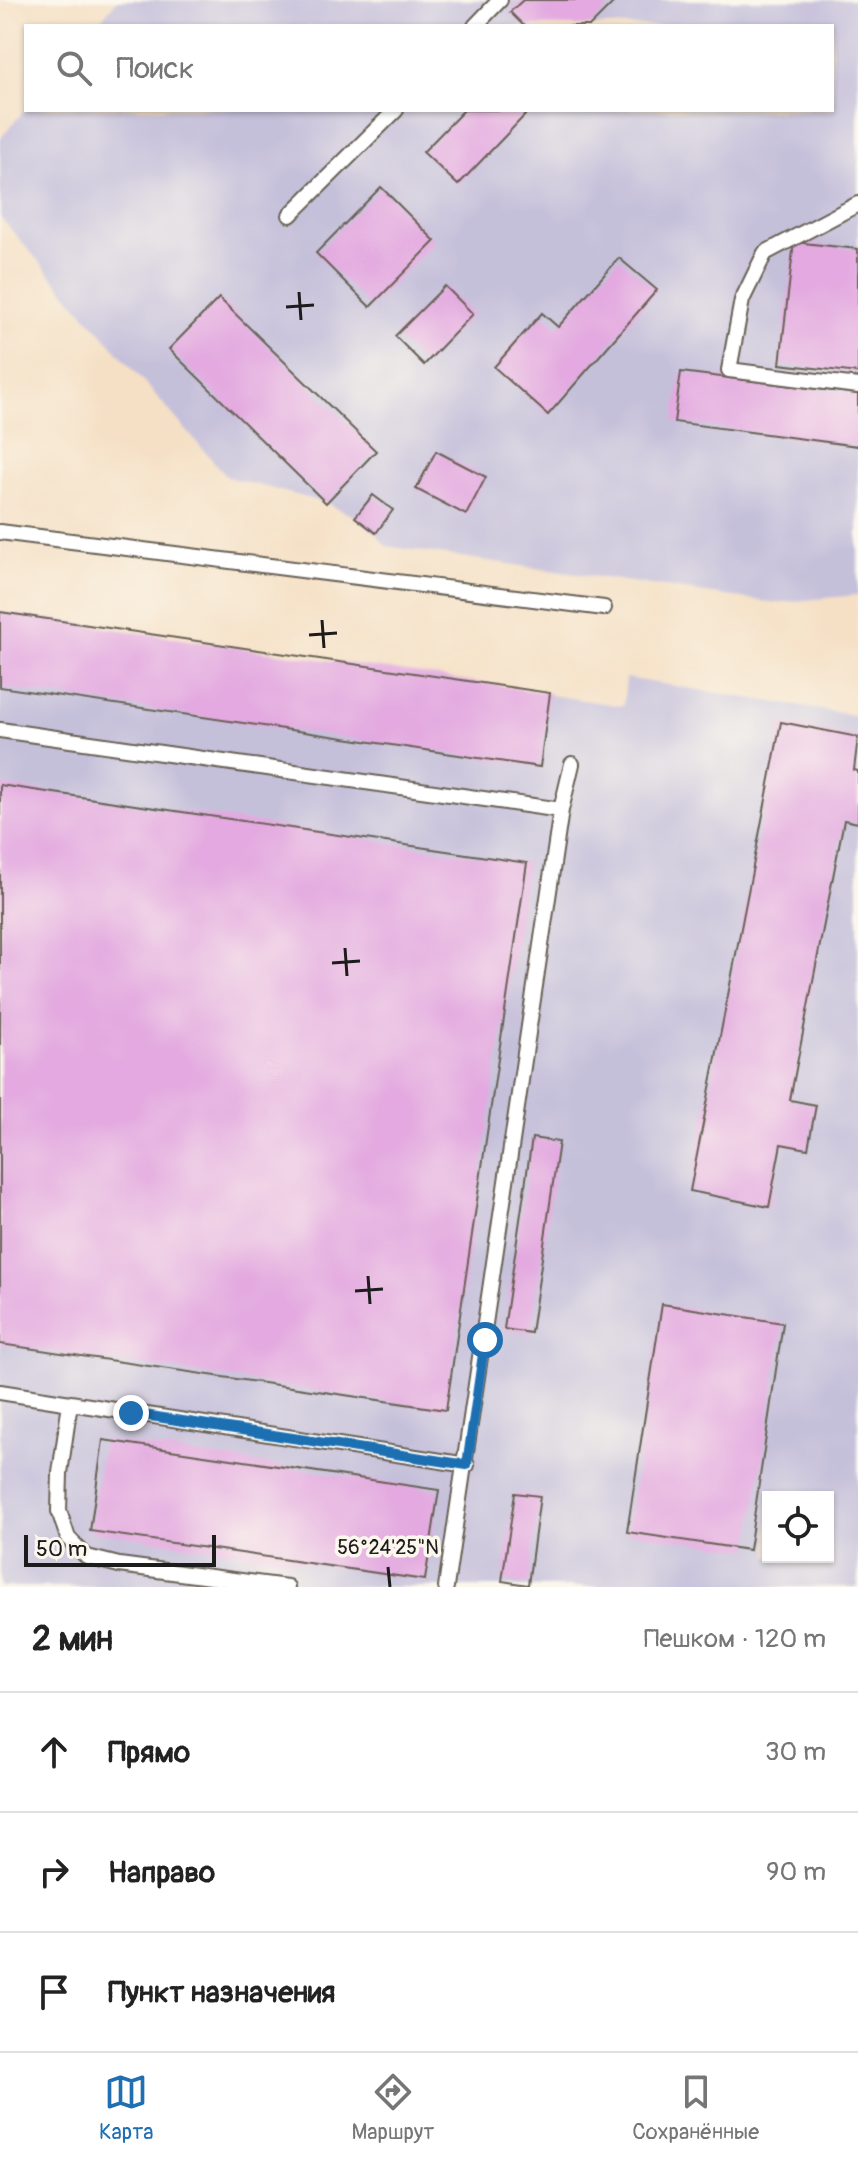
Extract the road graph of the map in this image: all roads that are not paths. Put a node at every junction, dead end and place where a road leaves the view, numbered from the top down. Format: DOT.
graph roads {
  1 [pos="500,0"];
  2 [pos="477,24"];
  3 [pos="394,112"];
  4 [pos="858,204"];
  5 [pos="290,215"];
  6 [pos="858,386"];
  7 [pos="0,532"];
  8 [pos="604,608"];
  9 [pos="0,730"];
  10 [pos="572,764"];
  11 [pos="561,810"];
  12 [pos="0,1392"];
  13 [pos="70,1403"];
  14 [pos="467,1465"];
  15 [pos="287,1587"];
  16 [pos="446,1587"];
  1 -- 2 [label="lane"];
  3 -- 5 [label="lane"];
  4 -- 6 [label="lane"];
  7 -- 8 [label="lane"];
  9 -- 11 [label="lane"];
  10 -- 11 [label="lane"];
  11 -- 14 [label="lane"];
  12 -- 13 [label="lane"];
  13 -- 14 [label="lane"];
  13 -- 15 [label="lane"];
  14 -- 16 [label="lane"];
}
